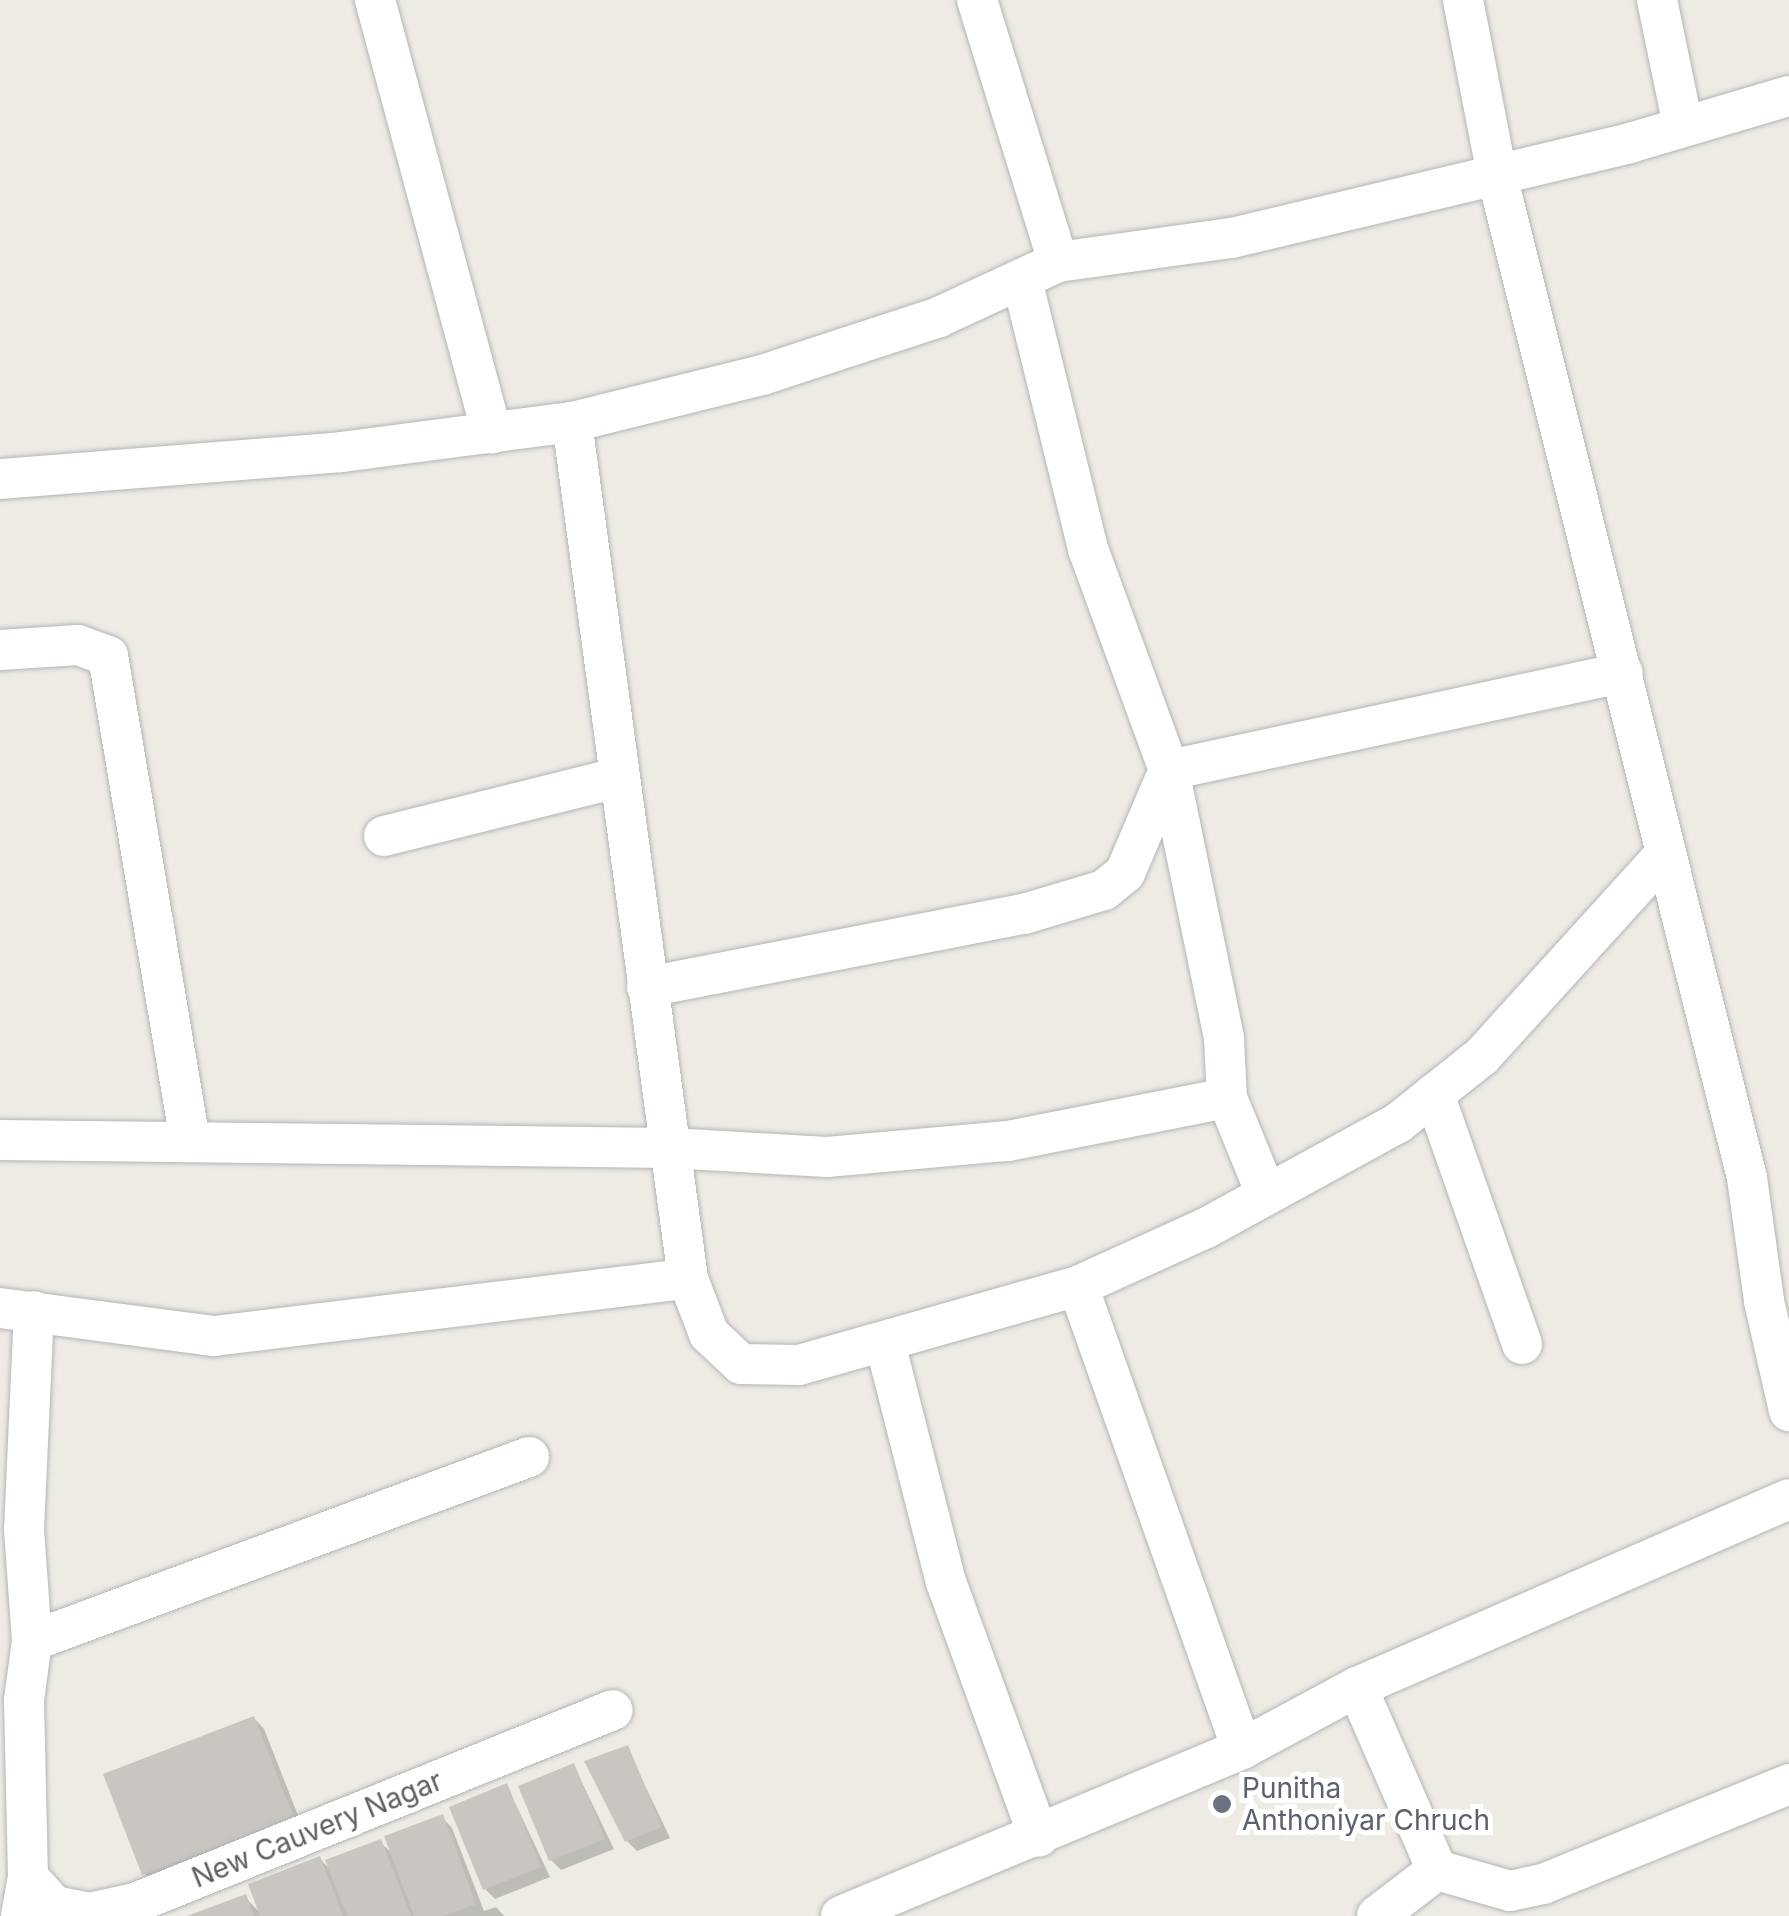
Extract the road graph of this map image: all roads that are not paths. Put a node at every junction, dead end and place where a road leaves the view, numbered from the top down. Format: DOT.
graph roads {
  1 [pos="376,0"];
  2 [pos="977,0"];
  3 [pos="1463,0"];
  4 [pos="1657,0"];
  5 [pos="1789,96"];
  6 [pos="1683,126"];
  7 [pos="1497,175"];
  8 [pos="1058,262"];
  9 [pos="1022,280"];
  10 [pos="572,422"];
  11 [pos="492,433"];
  12 [pos="0,480"];
  13 [pos="0,650"];
  14 [pos="1623,672"];
  15 [pos="1169,770"];
  16 [pos="620,776"];
  17 [pos="384,836"];
  18 [pos="1664,854"];
  19 [pos="647,985"];
  20 [pos="1434,1094"];
  21 [pos="1227,1098"];
  22 [pos="0,1140"];
  23 [pos="190,1141"];
  24 [pos="670,1148"];
  25 [pos="1265,1191"];
  26 [pos="688,1279"];
  27 [pos="1078,1286"];
  28 [pos="17,1309"];
  29 [pos="886,1343"];
  30 [pos="1522,1344"];
  31 [pos="1789,1411"];
  32 [pos="528,1457"];
  33 [pos="1789,1499"];
  34 [pos="32,1641"];
  35 [pos="1356,1687"];
  36 [pos="612,1710"];
  37 [pos="1242,1748"];
  38 [pos="1789,1784"];
  39 [pos="1039,1837"];
  40 [pos="1437,1870"];
  41 [pos="28,1877"];
  42 [pos="1508,1903"];
  43 [pos="21,1916"];
  44 [pos="841,1916"];
  45 [pos="1377,1916"];
  1 -- 11 [label="street"];
  2 -- 8 [label="street"];
  3 -- 7 [label="street"];
  4 -- 6 [label="street"];
  5 -- 6 [label="street"];
  6 -- 7 [label="street"];
  7 -- 8 [label="street"];
  7 -- 14 [label="street"];
  8 -- 9 [label="street"];
  9 -- 10 [label="street"];
  9 -- 15 [label="street"];
  10 -- 11 [label="street"];
  10 -- 16 [label="street"];
  11 -- 12 [label="street"];
  13 -- 23 [label="street"];
  14 -- 15 [label="street"];
  14 -- 18 [label="street"];
  15 -- 19 [label="street"];
  15 -- 21 [label="street"];
  16 -- 17 [label="street"];
  16 -- 19 [label="street"];
  18 -- 20 [label="street"];
  18 -- 31 [label="street"];
  19 -- 24 [label="street"];
  20 -- 25 [label="street"];
  20 -- 30 [label="street"];
  21 -- 24 [label="street"];
  21 -- 25 [label="street"];
  22 -- 23 [label="street"];
  23 -- 24 [label="street"];
  24 -- 26 [label="street"];
  25 -- 27 [label="street"];
  26 -- 28 [label="street"];
  26 -- 29 [label="street"];
  27 -- 29 [label="street"];
  27 -- 37 [label="street"];
  28 -- 34 [label="street"];
  29 -- 39 [label="street"];
  32 -- 34 [label="street"];
  33 -- 35 [label="street"];
  34 -- 41 [label="street"];
  35 -- 37 [label="street"];
  35 -- 40 [label="street"];
  36 -- 41 [label="street, New Cauvery Nagar"];
  37 -- 39 [label="street"];
  38 -- 42 [label="street"];
  39 -- 44 [label="street"];
  40 -- 42 [label="street"];
  40 -- 45 [label="street"];
  41 -- 43 [label="street"];
}
